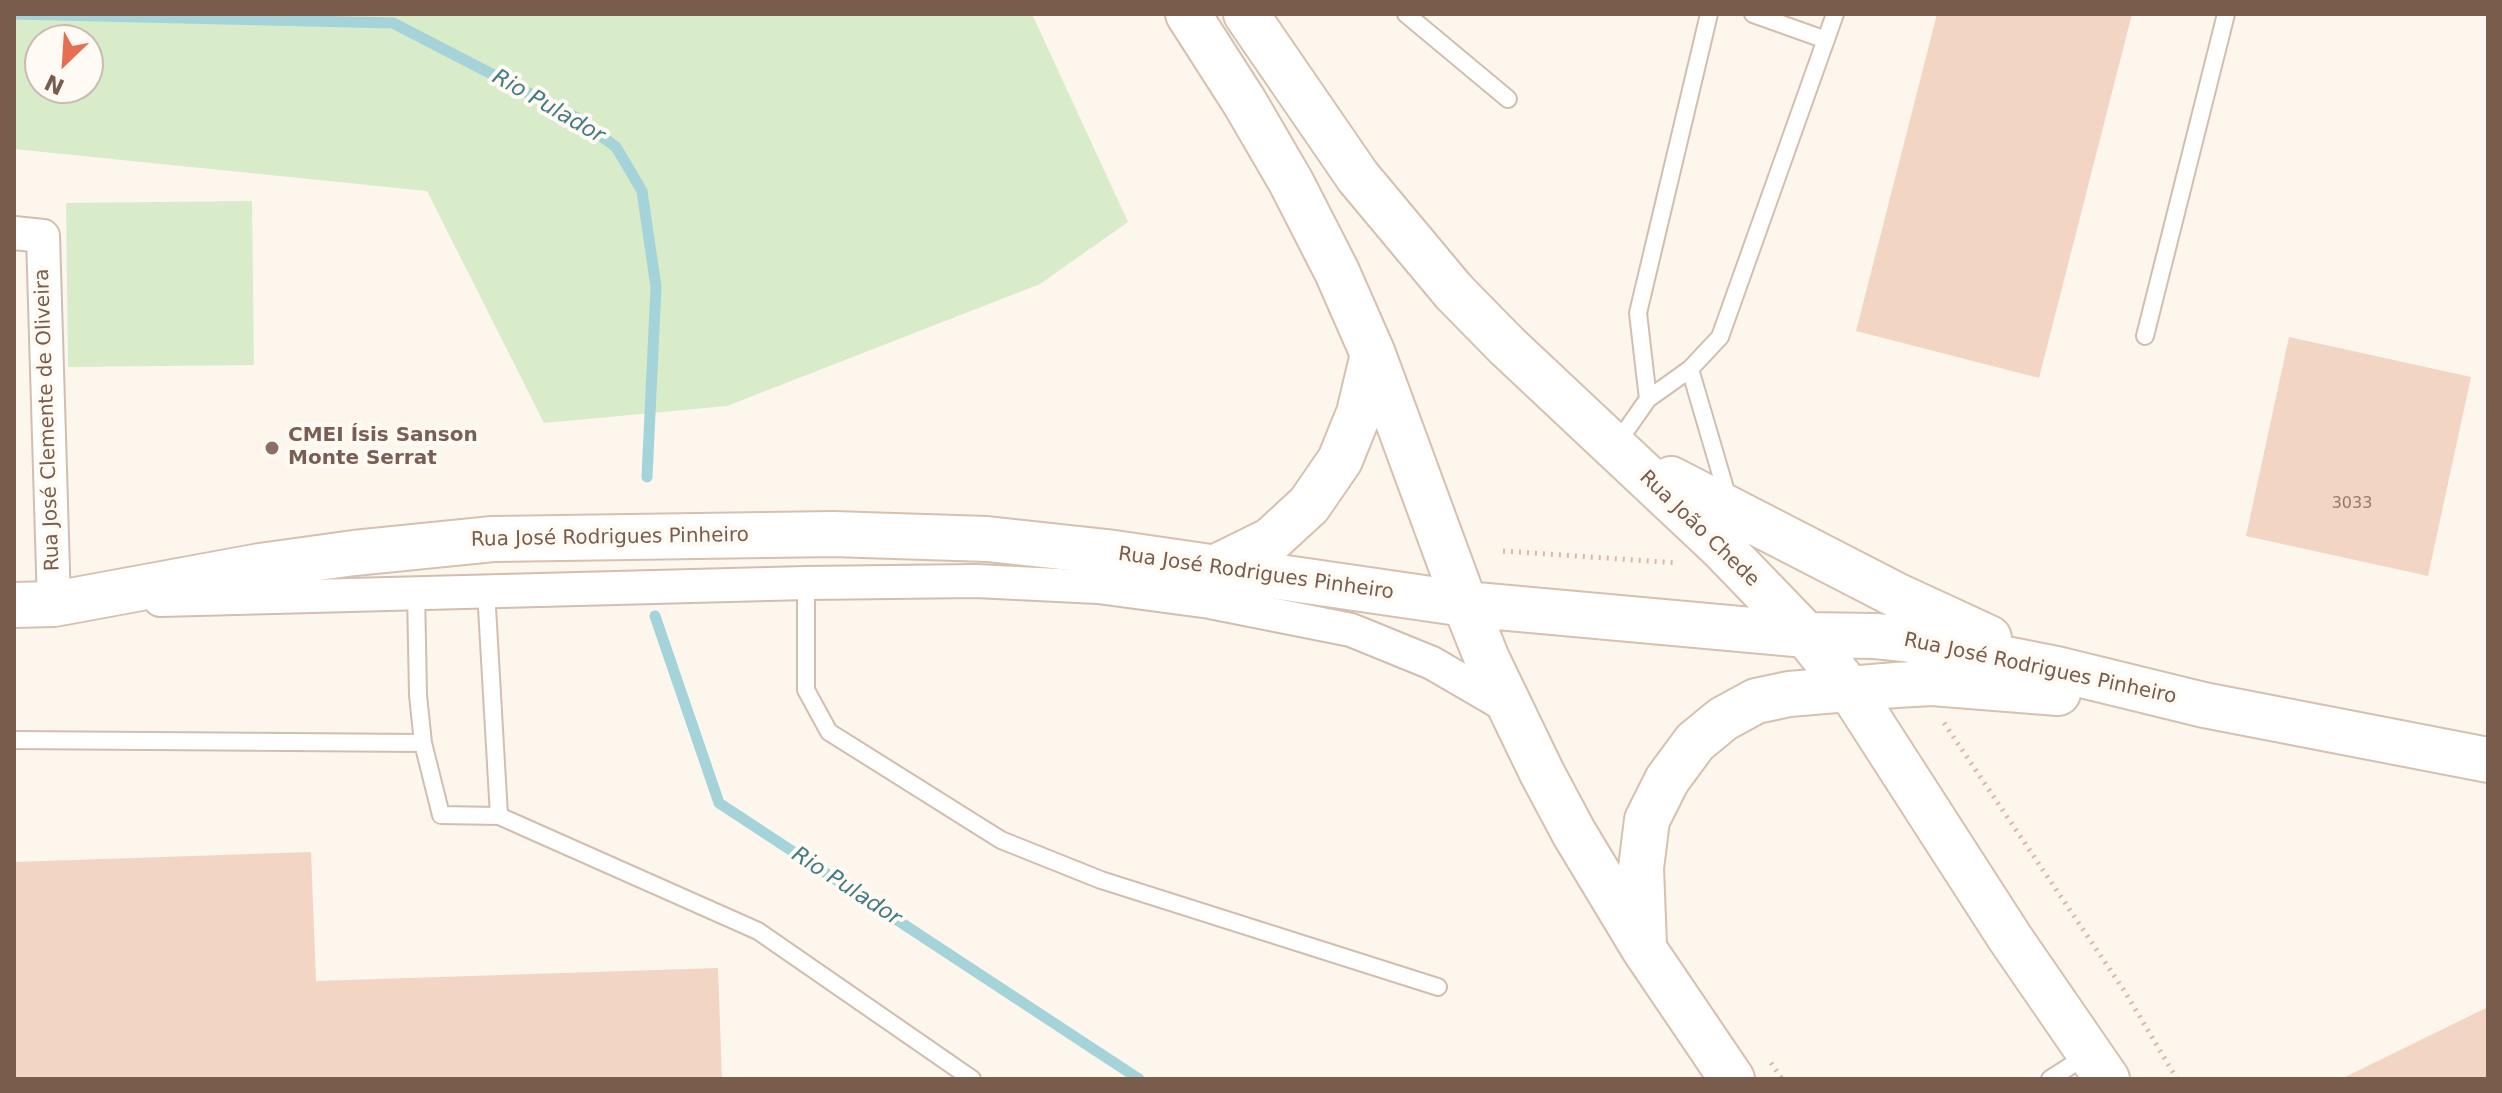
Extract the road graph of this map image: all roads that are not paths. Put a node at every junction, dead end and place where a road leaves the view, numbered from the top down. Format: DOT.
graph roads {
  1 [pos="1188,14"];
  2 [pos="1246,14"];
  3 [pos="1406,14"];
  4 [pos="1709,14"];
  5 [pos="1753,14"];
  6 [pos="1835,14"];
  7 [pos="2226,14"];
  8 [pos="1826,40"];
  9 [pos="1508,99"];
  10 [pos="28,234"];
  11 [pos="2145,336"];
  12 [pos="1373,354"];
  13 [pos="1690,369"];
  14 [pos="1648,399"];
  15 [pos="1614,448"];
  16 [pos="1732,511"];
  17 [pos="987,539"];
  18 [pos="1214,568"];
  19 [pos="806,583"];
  20 [pos="486,590"];
  21 [pos="416,592"];
  22 [pos="34,604"];
  23 [pos="1465,604"];
  24 [pos="1806,635"];
  25 [pos="2057,669"];
  26 [pos="1851,691"];
  27 [pos="2204,705"];
  28 [pos="1511,709"];
  29 [pos="14,740"];
  30 [pos="423,743"];
  31 [pos="2488,760"];
  32 [pos="499,816"];
  33 [pos="1644,949"];
  34 [pos="1438,987"];
  35 [pos="2099,1066"];
  36 [pos="1749,1067"];
  37 [pos="972,1079"];
  38 [pos="2050,1079"];
  1 -- 12 [label="main road"];
  2 -- 15 [label="main road, Rua João Chede"];
  3 -- 9 [label="lane"];
  4 -- 14 [label="lane"];
  5 -- 8 [label="lane"];
  6 -- 8 [label="lane"];
  7 -- 11 [label="lane"];
  8 -- 13 [label="lane"];
  10 -- 22 [label="street, Rua José Clemente de Oliveira"];
  12 -- 18 [label="main road"];
  12 -- 23 [label="main road"];
  13 -- 14 [label="lane"];
  13 -- 16 [label="lane"];
  14 -- 15 [label="lane"];
  15 -- 16 [label="main road"];
  15 -- 24 [label="main road, Rua João Chede"];
  16 -- 25 [label="main road"];
  17 -- 18 [label="main road, Rua José Rodrigues Pinheiro"];
  17 -- 19 [label="street"];
  17 -- 22 [label="main road, Rua José Rodrigues Pinheiro"];
  18 -- 23 [label="main road, Rua José Rodrigues Pinheiro"];
  19 -- 20 [label="street"];
  19 -- 28 [label="street"];
  19 -- 34 [label="lane"];
  20 -- 21 [label="street"];
  20 -- 32 [label="lane"];
  21 -- 22 [label="street"];
  21 -- 30 [label="lane"];
  23 -- 24 [label="main road, Rua José Rodrigues Pinheiro"];
  23 -- 28 [label="main road"];
  24 -- 25 [label="main road, Rua José Rodrigues Pinheiro"];
  24 -- 26 [label="main road, Rua João Chede"];
  25 -- 27 [label="main road, Rua José Rodrigues Pinheiro"];
  26 -- 27 [label="main road"];
  26 -- 33 [label="main road"];
  26 -- 35 [label="main road, Rua João Chede"];
  27 -- 31 [label="main road, Rua José Rodrigues Pinheiro"];
  28 -- 33 [label="main road"];
  29 -- 30 [label="lane"];
  30 -- 32 [label="lane"];
  32 -- 37 [label="lane"];
  33 -- 36 [label="main road"];
  35 -- 38 [label="lane"];
}
